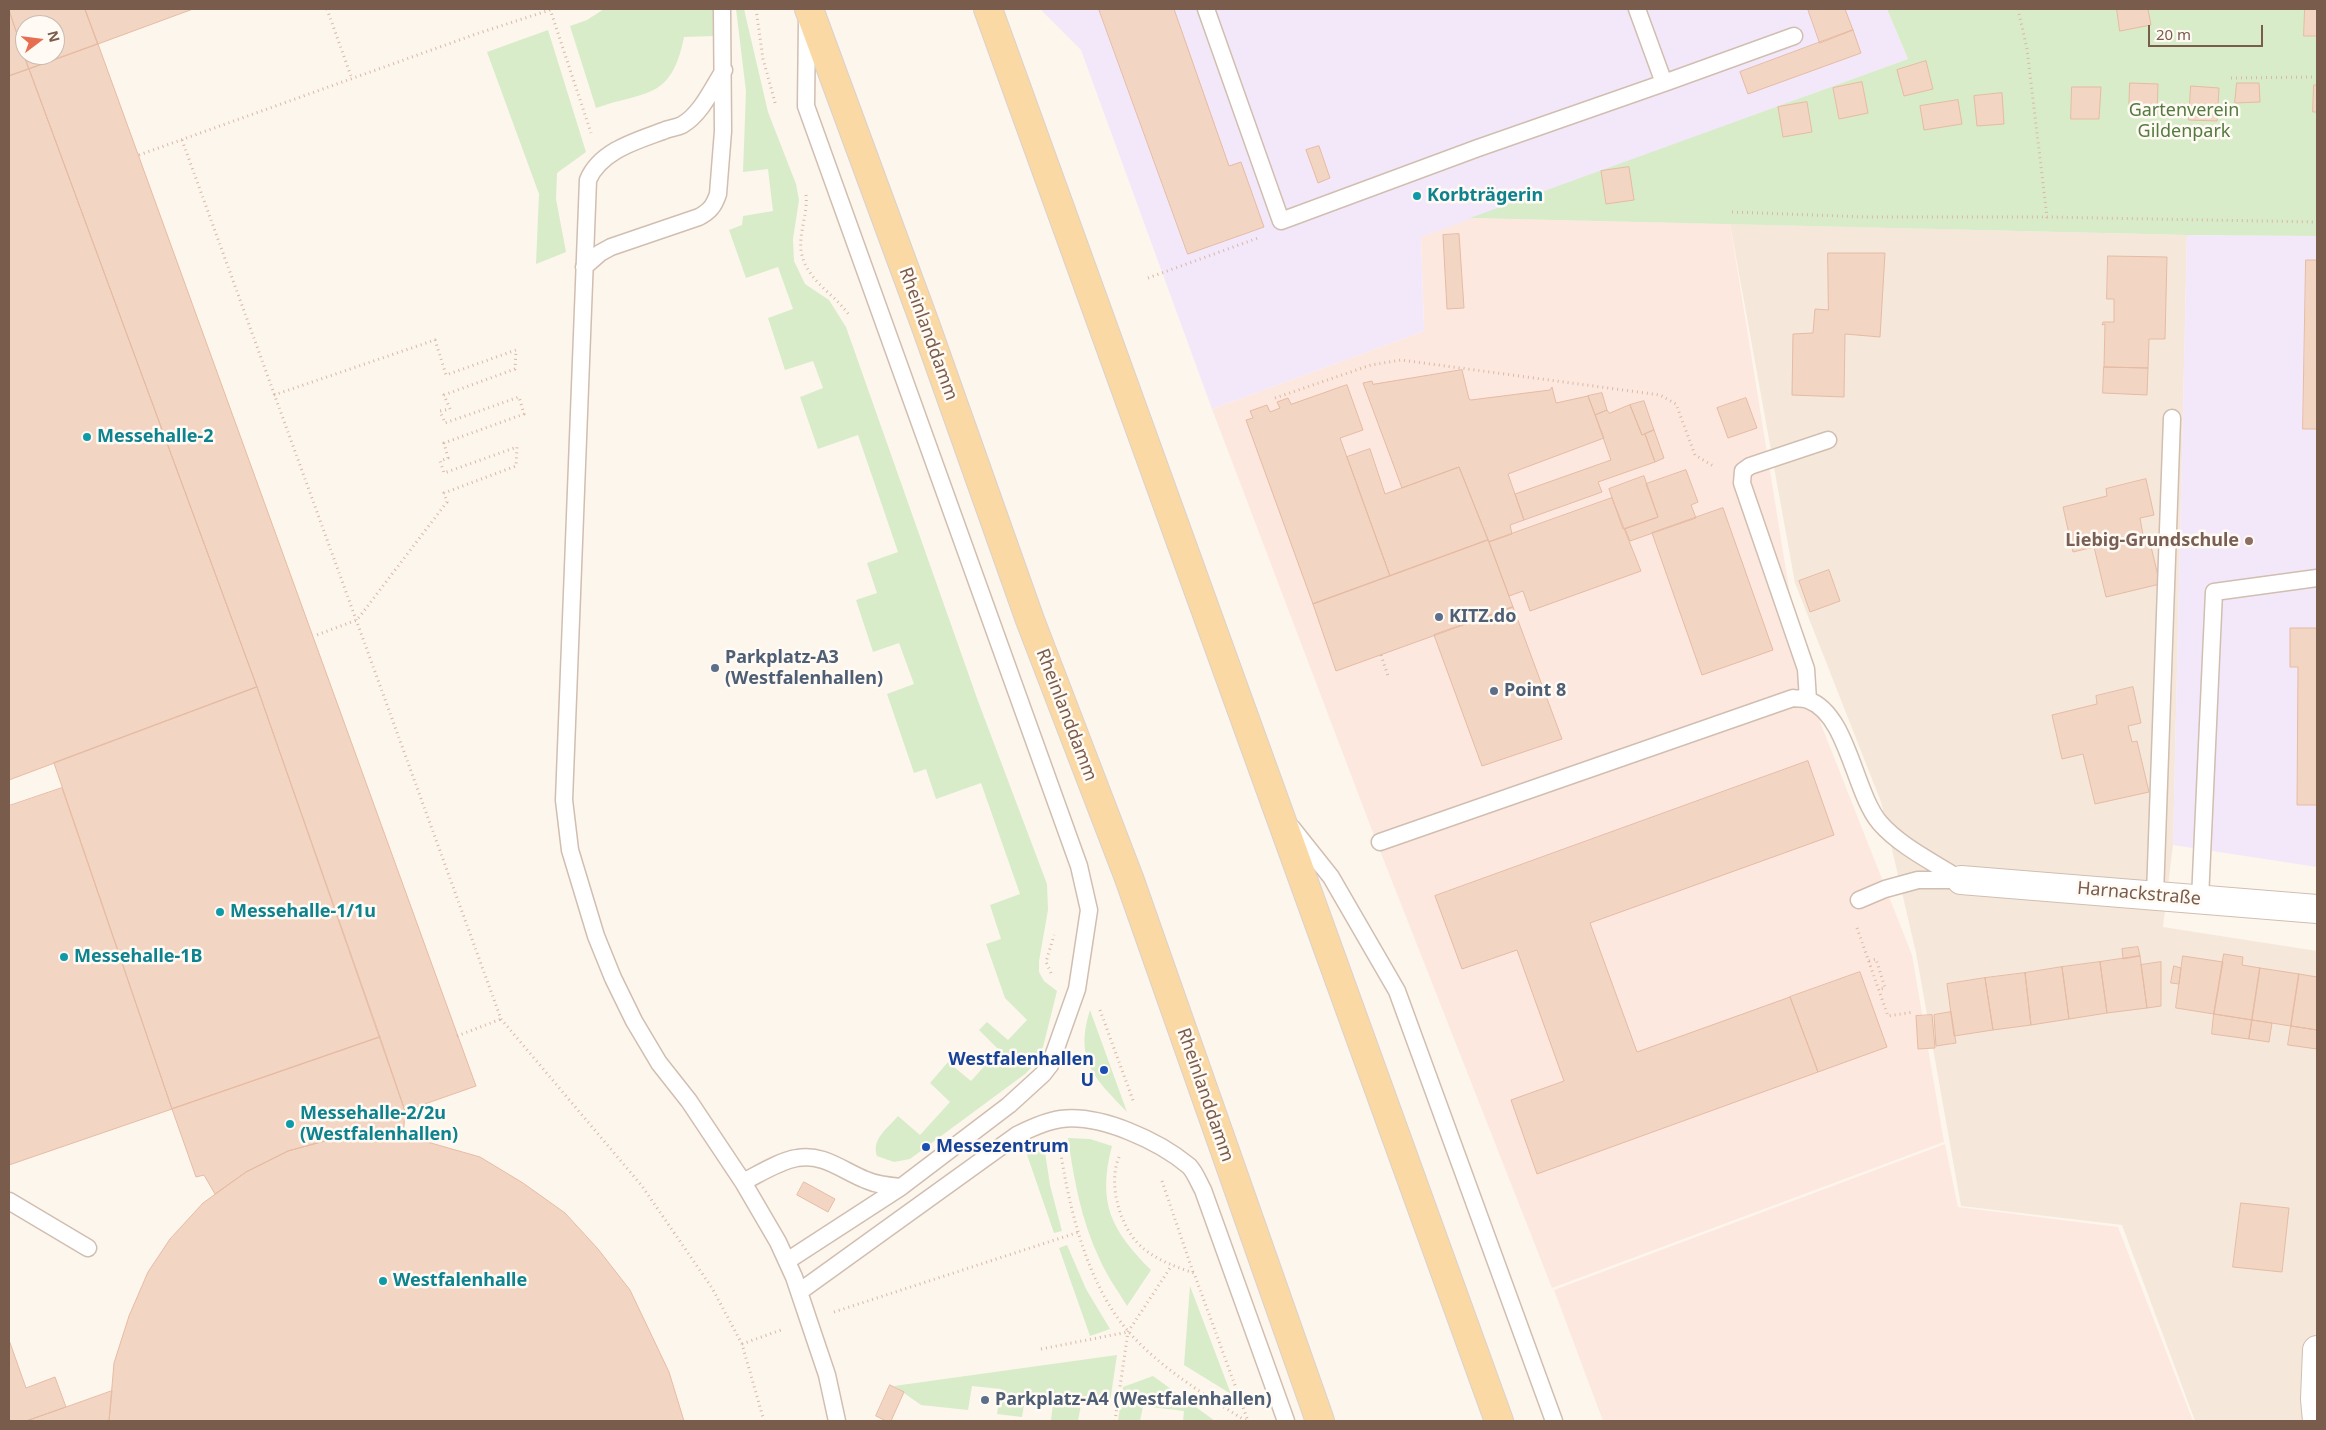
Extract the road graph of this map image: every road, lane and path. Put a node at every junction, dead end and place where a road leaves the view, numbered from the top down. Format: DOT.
graph roads {
  1 [pos="327,9"];
  2 [pos="551,9"];
  3 [pos="722,9"];
  4 [pos="756,9"];
  5 [pos="808,9"];
  6 [pos="988,9"];
  7 [pos="1206,9"];
  8 [pos="1637,9"];
  9 [pos="2018,9"];
  10 [pos="1794,36"];
  11 [pos="724,70"];
  12 [pos="2317,77"];
  13 [pos="352,78"];
  14 [pos="2231,78"];
  15 [pos="1664,84"];
  16 [pos="779,114"];
  17 [pos="182,140"];
  18 [pos="139,155"];
  19 [pos="600,162"];
  20 [pos="805,190"];
  21 [pos="1732,212"];
  22 [pos="2047,217"];
  23 [pos="2317,222"];
  24 [pos="1248,242"];
  25 [pos="584,267"];
  26 [pos="1148,278"];
  27 [pos="852,322"];
  28 [pos="274,395"];
  29 [pos="1275,398"];
  30 [pos="2172,418"];
  31 [pos="1828,440"];
  32 [pos="1742,483"];
  33 [pos="2317,578"];
  34 [pos="356,620"];
  35 [pos="314,636"];
  36 [pos="1381,655"];
  37 [pos="1388,676"];
  38 [pos="1808,700"];
  39 [pos="1275,807"];
  40 [pos="1380,842"];
  41 [pos="1961,880"];
  42 [pos="2155,895"];
  43 [pos="2200,899"];
  44 [pos="1860,900"];
  45 [pos="2317,909"];
  46 [pos="1855,924"];
  47 [pos="1056,927"];
  48 [pos="1869,961"];
  49 [pos="1077,989"];
  50 [pos="1881,990"];
  51 [pos="1914,1012"];
  52 [pos="501,1019"];
  53 [pos="457,1036"];
  54 [pos="1060,1119"];
  55 [pos="1130,1132"];
  56 [pos="1147,1139"];
  57 [pos="743,1182"];
  58 [pos="901,1187"];
  59 [pos="9,1201"];
  60 [pos="1079,1232"];
  61 [pos="88,1248"];
  62 [pos="787,1261"];
  63 [pos="1172,1265"];
  64 [pos="1194,1273"];
  65 [pos="799,1292"];
  66 [pos="808,1321"];
  67 [pos="1128,1332"];
  68 [pos="742,1344"];
  69 [pos="1041,1349"];
  70 [pos="2317,1350"];
  71 [pos="764,1421"];
  72 [pos="837,1421"];
  73 [pos="1115,1421"];
  74 [pos="1247,1421"];
  75 [pos="1286,1421"];
  76 [pos="1320,1421"];
  77 [pos="1499,1421"];
  78 [pos="1554,1421"];
  79 [pos="2317,1421"];
  1 -- 13 [label="path"];
  2 -- 13 [label="path"];
  2 -- 19 [label="path"];
  3 -- 11 [label="lane"];
  4 -- 16 [label="path"];
  5 -- 49 [label="lane"];
  5 -- 76 [label="main road, Rheinlanddamm"];
  6 -- 39 [label="main road"];
  7 -- 15 [label="lane"];
  8 -- 15 [label="lane"];
  9 -- 22 [label="path"];
  10 -- 15 [label="lane"];
  11 -- 19 [label="lane"];
  11 -- 25 [label="lane"];
  12 -- 14 [label="path"];
  13 -- 17 [label="path"];
  17 -- 18 [label="path"];
  17 -- 28 [label="path"];
  19 -- 25 [label="lane"];
  20 -- 27 [label="path"];
  21 -- 22 [label="path"];
  22 -- 23 [label="path"];
  24 -- 26 [label="path"];
  25 -- 57 [label="lane"];
  28 -- 34 [label="path"];
  28 -- 34 [label="path"];
  29 -- 32 [label="path"];
  30 -- 42 [label="lane"];
  31 -- 32 [label="lane"];
  32 -- 38 [label="lane"];
  33 -- 43 [label="lane"];
  34 -- 35 [label="path"];
  34 -- 52 [label="path"];
  36 -- 37 [label="path"];
  38 -- 40 [label="lane"];
  38 -- 41 [label="lane"];
  39 -- 77 [label="main road"];
  39 -- 78 [label="lane"];
  41 -- 42 [label="street, Harnackstraße"];
  41 -- 44 [label="lane"];
  42 -- 43 [label="street, Harnackstraße"];
  43 -- 45 [label="street, Harnackstraße"];
  46 -- 48 [label="path"];
  47 -- 49 [label="path"];
  48 -- 50 [label="path"];
  48 -- 51 [label="path"];
  49 -- 55 [label="path"];
  49 -- 58 [label="lane"];
  52 -- 53 [label="path"];
  52 -- 68 [label="path"];
  54 -- 55 [label="lane"];
  54 -- 60 [label="path"];
  54 -- 65 [label="lane"];
  55 -- 56 [label="lane"];
  55 -- 63 [label="path"];
  56 -- 64 [label="path"];
  56 -- 75 [label="lane"];
  57 -- 58 [label="lane"];
  57 -- 62 [label="lane"];
  58 -- 62 [label="lane"];
  59 -- 61 [label="lane"];
  60 -- 66 [label="path"];
  60 -- 67 [label="path"];
  62 -- 65 [label="lane"];
  63 -- 64 [label="path"];
  63 -- 67 [label="path"];
  64 -- 74 [label="path"];
  65 -- 66 [label="lane"];
  66 -- 68 [label="path"];
  66 -- 72 [label="lane"];
  67 -- 69 [label="path"];
  67 -- 73 [label="path"];
  67 -- 74 [label="path"];
  68 -- 71 [label="path"];
  70 -- 79 [label="street"];
}
